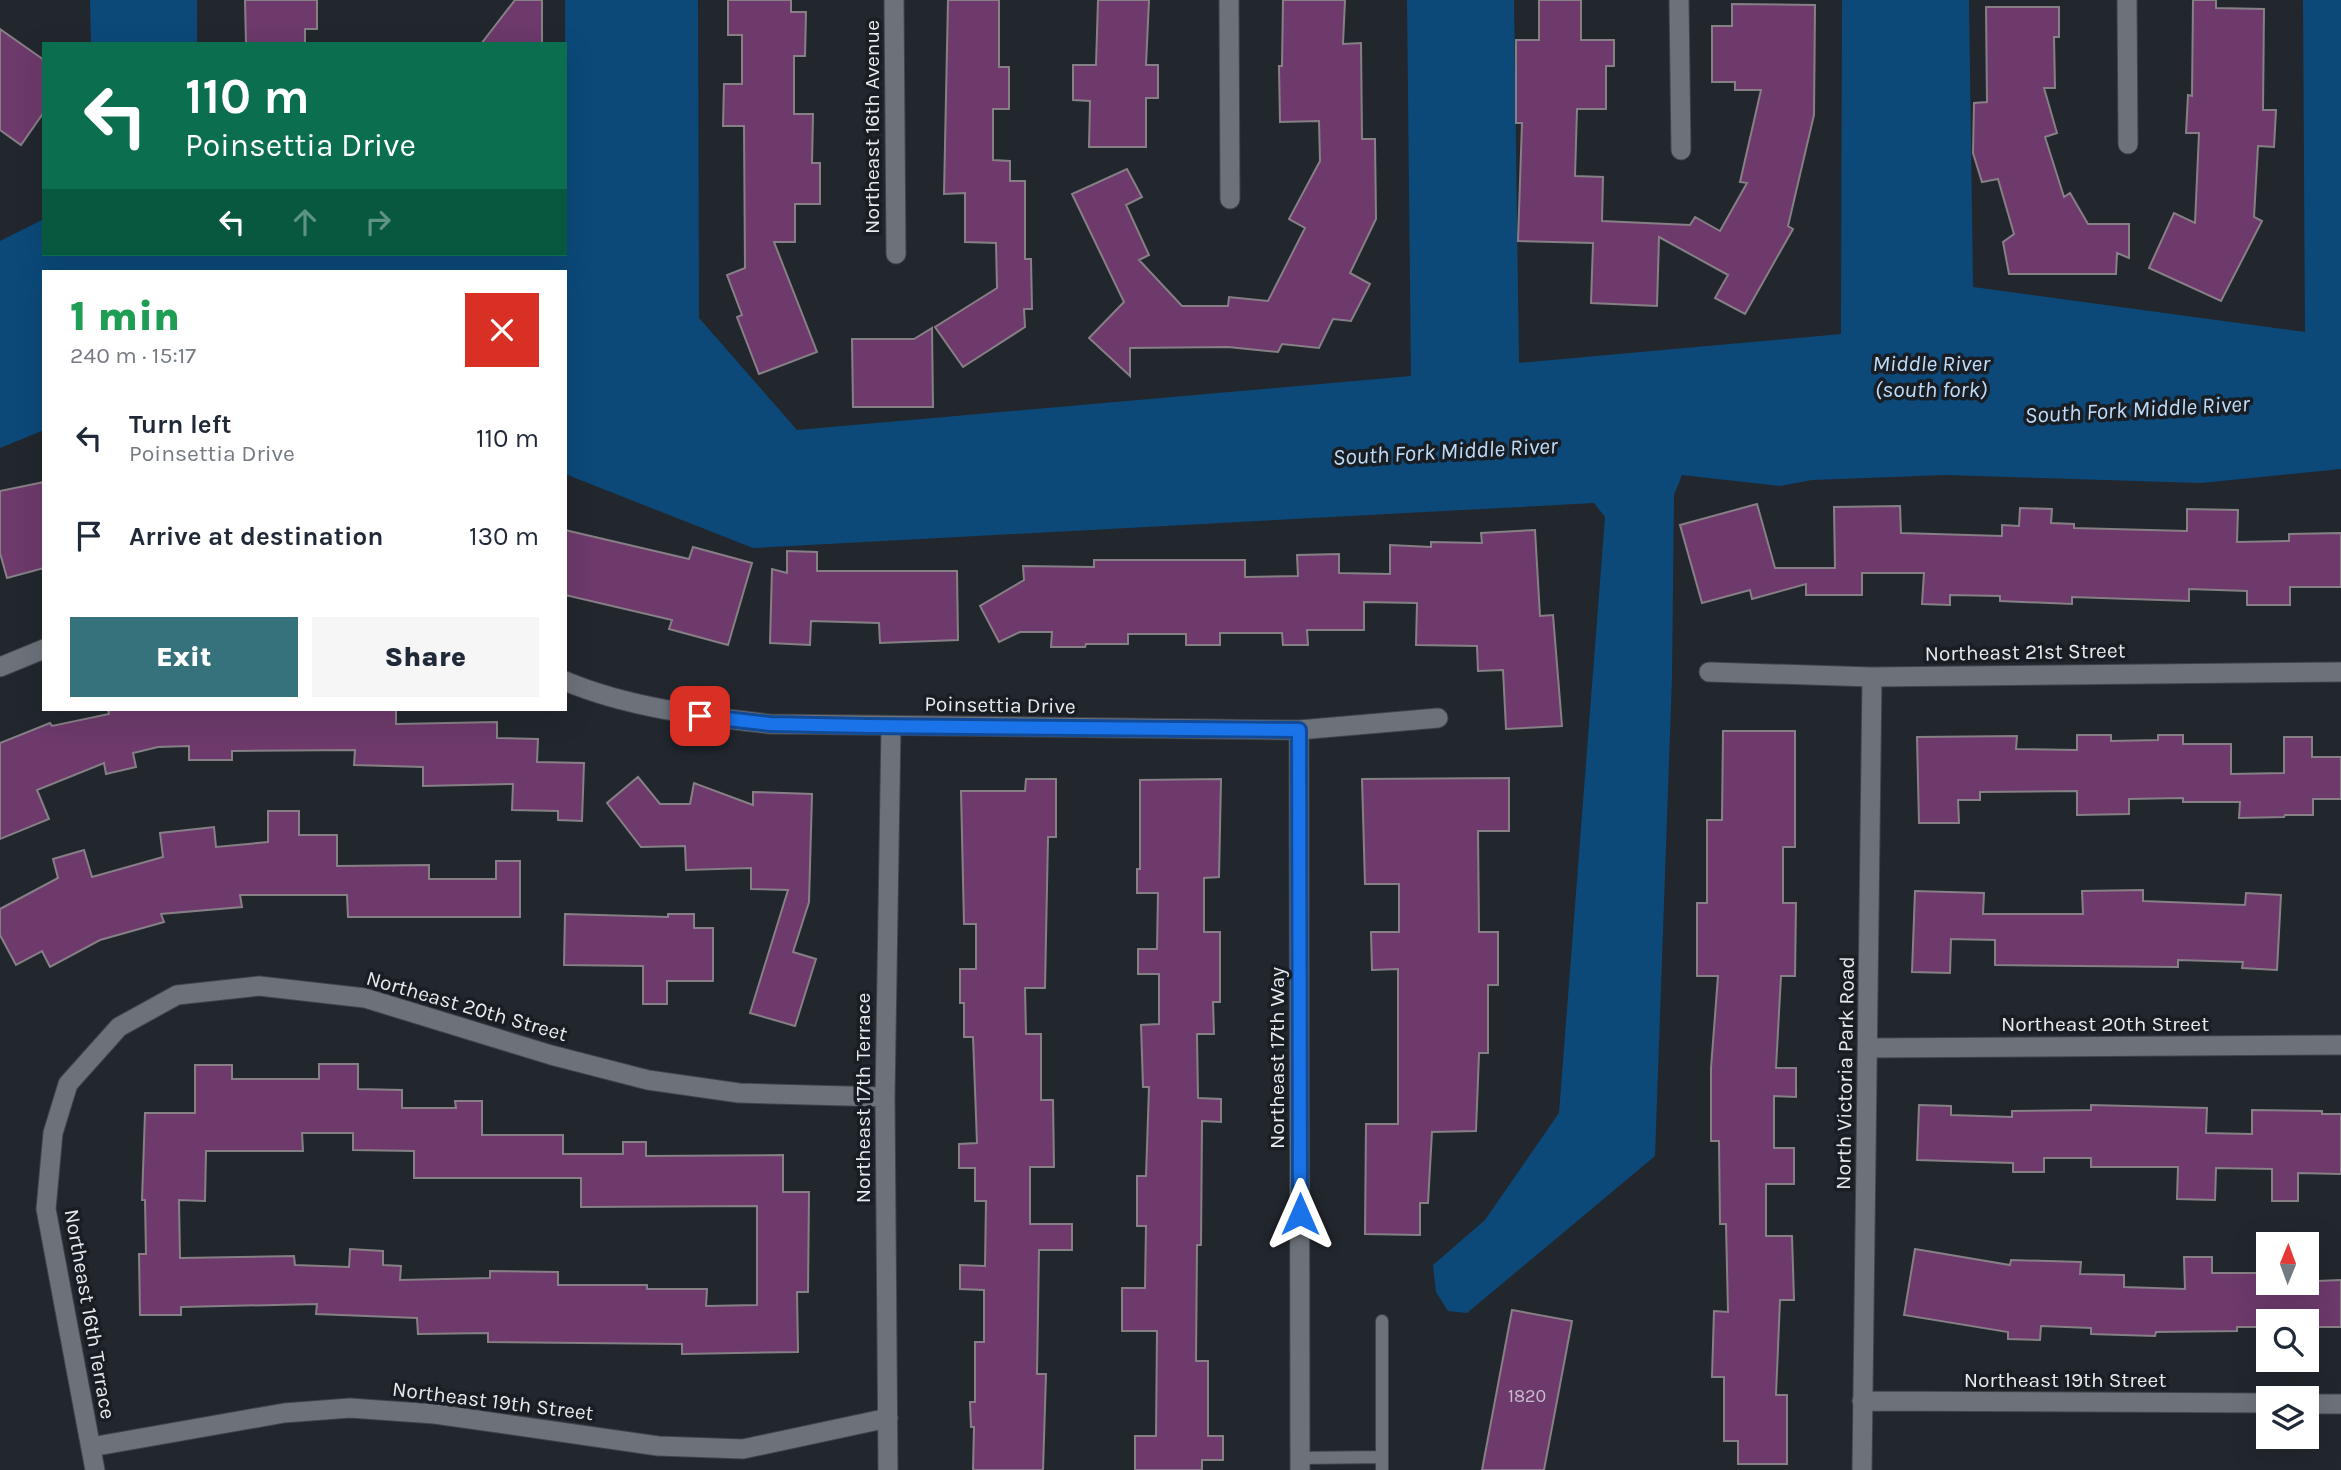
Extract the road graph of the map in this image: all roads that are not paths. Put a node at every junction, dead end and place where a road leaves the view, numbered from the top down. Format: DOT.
graph roads {
  1 [pos="894,0"];
  2 [pos="1229,0"];
  3 [pos="1679,0"];
  4 [pos="2127,0"];
  5 [pos="2128,144"];
  6 [pos="1681,150"];
  7 [pos="1230,199"];
  8 [pos="896,254"];
  9 [pos="42,650"];
  10 [pos="0,667"];
  11 [pos="1709,672"];
  12 [pos="2341,672"];
  13 [pos="1872,677"];
  14 [pos="567,682"];
  15 [pos="1438,718"];
  16 [pos="891,727"];
  17 [pos="1299,730"];
  18 [pos="2341,1045"];
  19 [pos="1868,1048"];
  20 [pos="68,1084"];
  21 [pos="885,1097"];
  22 [pos="1382,1321"];
  23 [pos="1862,1401"];
  24 [pos="2256,1403"];
  25 [pos="2319,1404"];
  26 [pos="2341,1404"];
  27 [pos="888,1418"];
  28 [pos="91,1447"];
  29 [pos="1300,1464"];
  30 [pos="1382,1464"];
  31 [pos="95,1470"];
  32 [pos="888,1470"];
  33 [pos="1862,1470"];
  1 -- 8 [label="street, Northeast 16th Avenue"];
  2 -- 7 [label="street"];
  3 -- 6 [label="street"];
  4 -- 5 [label="street"];
  9 -- 10 [label="street"];
  11 -- 13 [label="street, Northeast 21st Street"];
  12 -- 13 [label="street, Northeast 21st Street"];
  13 -- 19 [label="street, North Victoria Park Road"];
  14 -- 16 [label="street, Poinsettia Drive"];
  15 -- 17 [label="street, Poinsettia Drive"];
  16 -- 17 [label="street, Poinsettia Drive"];
  16 -- 21 [label="street, Northeast 17th Terrace"];
  17 -- 29 [label="street, Northeast 17th Way"];
  18 -- 19 [label="street, Northeast 20th Street"];
  19 -- 23 [label="street, North Victoria Park Road"];
  20 -- 21 [label="street, Northeast 20th Street"];
  20 -- 28 [label="street, Northeast 16th Terrace"];
  21 -- 27 [label="street, Northeast 17th Terrace"];
  22 -- 30 [label="lane"];
  23 -- 24 [label="street, Northeast 19th Street"];
  23 -- 33 [label="street, North Victoria Park Road"];
  25 -- 26 [label="street"];
  27 -- 28 [label="street, Northeast 19th Street"];
  27 -- 32 [label="street, Northeast 17th Terrace"];
  28 -- 31 [label="street, Northeast 16th Terrace"];
  29 -- 30 [label="lane"];
}
